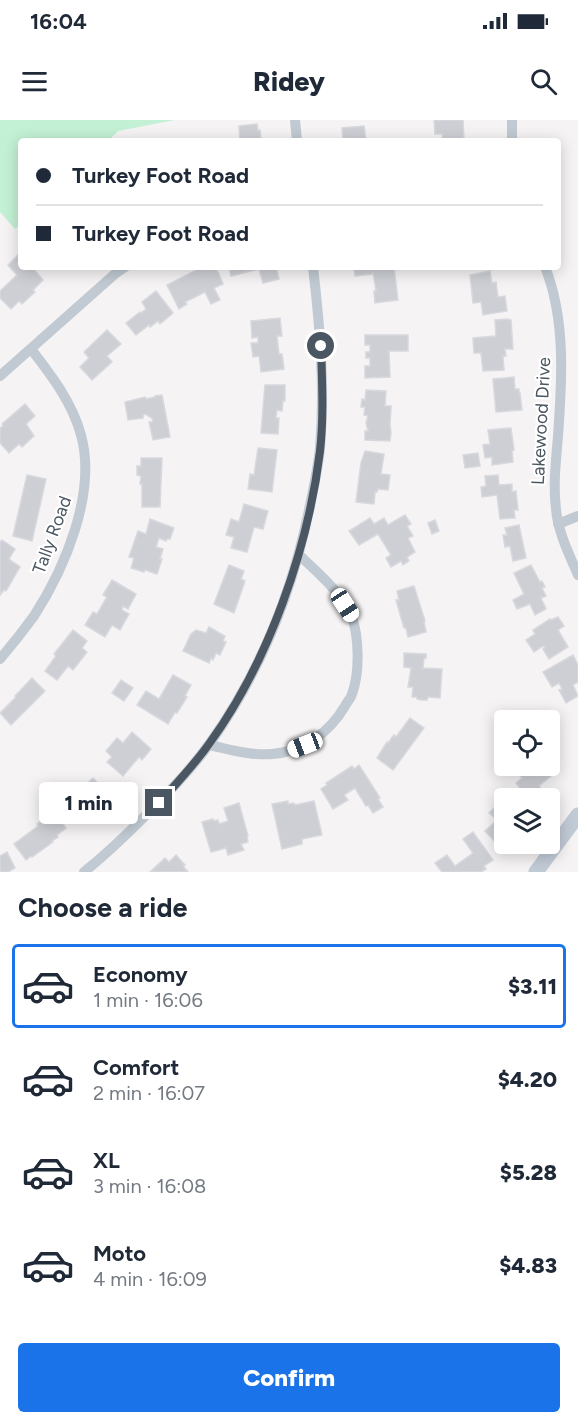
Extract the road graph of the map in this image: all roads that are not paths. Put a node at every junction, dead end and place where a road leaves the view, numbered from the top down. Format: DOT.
graph roads {
  1 [pos="295,120"];
  2 [pos="512,120"];
  3 [pos="297,138"];
  4 [pos="512,138"];
  5 [pos="121,270"];
  6 [pos="313,270"];
  7 [pos="546,270"];
  8 [pos="30,349"];
  9 [pos="0,376"];
  10 [pos="578,516"];
  11 [pos="558,524"];
  12 [pos="298,555"];
  13 [pos="578,575"];
  14 [pos="0,659"];
  15 [pos="209,745"];
  16 [pos="578,815"];
  17 [pos="84,872"];
  18 [pos="536,872"];
  1 -- 3 [label="street"];
  2 -- 4 [label="street"];
  5 -- 8 [label="street"];
  6 -- 12 [label="street"];
  7 -- 11 [label="street, Lakewood Drive"];
  8 -- 9 [label="street"];
  8 -- 14 [label="street, Tally Road"];
  10 -- 11 [label="street"];
  11 -- 13 [label="street, Lakewood Drive"];
  12 -- 15 [label="street"];
  12 -- 15 [label="street"];
  15 -- 17 [label="street"];
  16 -- 18 [label="street"];
}
